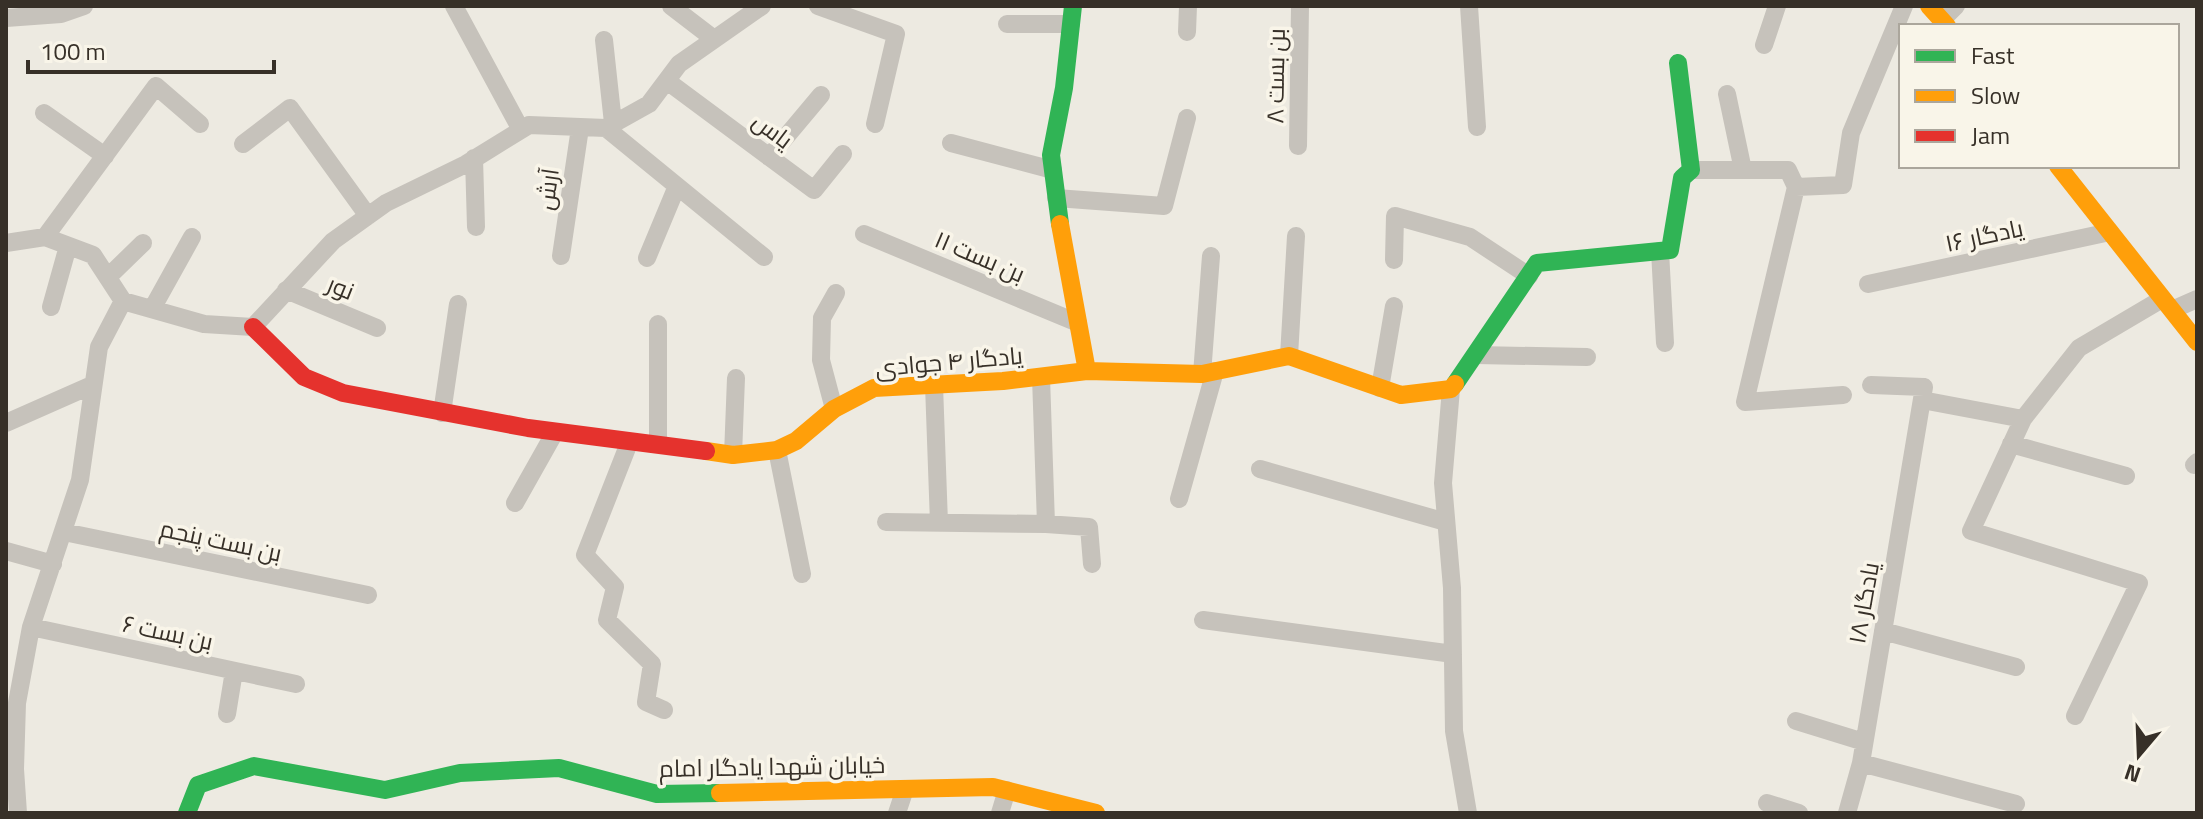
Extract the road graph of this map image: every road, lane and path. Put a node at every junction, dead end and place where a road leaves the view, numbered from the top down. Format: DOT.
graph roads {
  1 [pos="84,6"];
  2 [pos="454,6"];
  3 [pos="671,6"];
  4 [pos="762,6"];
  5 [pos="818,6"];
  6 [pos="1188,6"];
  7 [pos="1300,6"];
  8 [pos="1469,6"];
  9 [pos="1777,6"];
  10 [pos="1904,6"];
  11 [pos="1956,6"];
  12 [pos="62,10"];
  13 [pos="1072,15"];
  14 [pos="1939,17"];
  15 [pos="6,18"];
  16 [pos="1007,24"];
  17 [pos="1187,32"];
  18 [pos="714,39"];
  19 [pos="604,40"];
  20 [pos="1764,45"];
  21 [pos="1678,63"];
  22 [pos="667,81"];
  23 [pos="1727,94"];
  24 [pos="821,95"];
  25 [pos="44,113"];
  26 [pos="1187,118"];
  27 [pos="200,124"];
  28 [pos="875,124"];
  29 [pos="609,126"];
  30 [pos="1477,127"];
  31 [pos="580,128"];
  32 [pos="521,130"];
  33 [pos="951,143"];
  34 [pos="243,144"];
  35 [pos="1298,146"];
  36 [pos="843,154"];
  37 [pos="105,156"];
  38 [pos="769,157"];
  39 [pos="474,158"];
  40 [pos="2060,168"];
  41 [pos="1053,170"];
  42 [pos="1691,170"];
  43 [pos="1743,170"];
  44 [pos="677,186"];
  45 [pos="1796,187"];
  46 [pos="1056,198"];
  47 [pos="368,216"];
  48 [pos="476,227"];
  49 [pos="2110,232"];
  50 [pos="864,234"];
  51 [pos="1296,236"];
  52 [pos="45,237"];
  53 [pos="192,237"];
  54 [pos="6,243"];
  55 [pos="143,243"];
  56 [pos="68,246"];
  57 [pos="1660,251"];
  58 [pos="561,256"];
  59 [pos="1211,256"];
  60 [pos="764,257"];
  61 [pos="647,258"];
  62 [pos="1394,260"];
  63 [pos="1529,276"];
  64 [pos="108,277"];
  65 [pos="1868,284"];
  66 [pos="286,290"];
  67 [pos="836,293"];
  68 [pos="2197,299"];
  69 [pos="123,301"];
  70 [pos="458,304"];
  71 [pos="2167,304"];
  72 [pos="1394,306"];
  73 [pos="51,307"];
  74 [pos="152,309"];
  75 [pos="1078,323"];
  76 [pos="658,324"];
  77 [pos="253,327"];
  78 [pos="377,328"];
  79 [pos="2197,342"];
  80 [pos="1665,343"];
  81 [pos="1476,355"];
  82 [pos="1289,356"];
  83 [pos="1587,357"];
  84 [pos="1087,371"];
  85 [pos="1209,372"];
  86 [pos="1041,377"];
  87 [pos="736,378"];
  88 [pos="92,385"];
  89 [pos="934,385"];
  90 [pos="1871,385"];
  91 [pos="1380,388"];
  92 [pos="1451,389"];
  93 [pos="1843,395"];
  94 [pos="1922,400"];
  95 [pos="834,409"];
  96 [pos="442,413"];
  97 [pos="2023,419"];
  98 [pos="6,423"];
  99 [pos="555,432"];
  100 [pos="629,443"];
  101 [pos="658,443"];
  102 [pos="2011,444"];
  103 [pos="777,450"];
  104 [pos="733,455"];
  105 [pos="1260,469"];
  106 [pos="2126,476"];
  107 [pos="1179,499"];
  108 [pos="515,503"];
  109 [pos="886,522"];
  110 [pos="1446,522"];
  111 [pos="939,523"];
  112 [pos="1046,524"];
  113 [pos="64,532"];
  114 [pos="6,551"];
  115 [pos="53,564"];
  116 [pos="1092,564"];
  117 [pos="802,574"];
  118 [pos="368,595"];
  119 [pos="1203,620"];
  120 [pos="31,627"];
  121 [pos="1883,631"];
  122 [pos="1453,654"];
  123 [pos="2016,667"];
  124 [pos="234,671"];
  125 [pos="296,684"];
  126 [pos="12,702"];
  127 [pos="664,710"];
  128 [pos="227,714"];
  129 [pos="2075,716"];
  130 [pos="1796,721"];
  131 [pos="1864,742"];
  132 [pos="1861,763"];
  133 [pos="10,768"];
  134 [pos="905,789"];
  135 [pos="1007,790"];
  136 [pos="1767,803"];
  137 [pos="2016,804"];
  138 [pos="18,813"];
  139 [pos="187,813"];
  140 [pos="897,813"];
  141 [pos="1000,813"];
  142 [pos="1096,813"];
  143 [pos="1468,813"];
  144 [pos="1799,813"];
  145 [pos="1847,813"];
  1 -- 12 [label="street"];
  2 -- 32 [label="street"];
  3 -- 18 [label="street"];
  4 -- 18 [label="street"];
  5 -- 28 [label="street"];
  6 -- 17 [label="street"];
  7 -- 35 [label="street, بن بست ۸"];
  8 -- 30 [label="street"];
  9 -- 20 [label="street"];
  10 -- 45 [label="street"];
  11 -- 14 [label="street"];
  12 -- 15 [label="street"];
  13 -- 16 [label="street"];
  13 -- 41 [label="street"];
  18 -- 22 [label="street"];
  19 -- 29 [label="street"];
  21 -- 42 [label="street"];
  22 -- 29 [label="street"];
  22 -- 38 [label="street, یاس"];
  23 -- 43 [label="street"];
  24 -- 38 [label="street"];
  25 -- 37 [label="street"];
  26 -- 46 [label="street"];
  27 -- 37 [label="street"];
  29 -- 31 [label="street"];
  29 -- 44 [label="street"];
  31 -- 32 [label="street"];
  31 -- 58 [label="street, آرش"];
  32 -- 39 [label="street"];
  33 -- 41 [label="street"];
  34 -- 47 [label="street"];
  36 -- 38 [label="street, یاس"];
  37 -- 52 [label="street"];
  39 -- 47 [label="street"];
  39 -- 48 [label="street"];
  40 -- 49 [label="street"];
  41 -- 46 [label="street"];
  42 -- 43 [label="street"];
  42 -- 57 [label="street"];
  43 -- 45 [label="street"];
  44 -- 60 [label="street"];
  44 -- 61 [label="street"];
  45 -- 93 [label="street"];
  46 -- 75 [label="street"];
  47 -- 66 [label="street"];
  49 -- 65 [label="street, یادگار ۱۶"];
  49 -- 71 [label="street"];
  50 -- 75 [label="street, بن بست ۱۱"];
  51 -- 82 [label="street"];
  52 -- 54 [label="street"];
  52 -- 56 [label="street"];
  53 -- 74 [label="street"];
  55 -- 64 [label="street"];
  56 -- 64 [label="street"];
  56 -- 73 [label="street"];
  57 -- 63 [label="street"];
  57 -- 80 [label="street"];
  59 -- 85 [label="street"];
  62 -- 63 [label="street"];
  63 -- 81 [label="street"];
  64 -- 69 [label="street"];
  66 -- 77 [label="street"];
  66 -- 78 [label="street, نور"];
  67 -- 95 [label="street"];
  68 -- 71 [label="street"];
  69 -- 74 [label="street"];
  69 -- 88 [label="street"];
  70 -- 96 [label="street"];
  71 -- 79 [label="street"];
  71 -- 97 [label="street"];
  72 -- 91 [label="street"];
  74 -- 77 [label="street"];
  75 -- 84 [label="street"];
  76 -- 101 [label="street"];
  77 -- 96 [label="street, یادگار ۴ جوادی"];
  81 -- 83 [label="street"];
  81 -- 92 [label="street"];
  82 -- 85 [label="street, یادگار ۴ جوادی"];
  82 -- 91 [label="street"];
  84 -- 85 [label="street, یادگار ۴ جوادی"];
  84 -- 86 [label="street, یادگار ۴ جوادی"];
  85 -- 107 [label="street"];
  86 -- 89 [label="street, یادگار ۴ جوادی"];
  86 -- 112 [label="street"];
  87 -- 104 [label="street"];
  88 -- 98 [label="street"];
  88 -- 113 [label="street"];
  89 -- 95 [label="street, یادگار ۴ جوادی"];
  89 -- 111 [label="street"];
  90 -- 94 [label="street"];
  91 -- 92 [label="street"];
  92 -- 110 [label="street"];
  94 -- 97 [label="street"];
  94 -- 121 [label="street, یادگار ۱۸"];
  95 -- 103 [label="street, یادگار ۴ جوادی"];
  96 -- 99 [label="street, یادگار ۴ جوادی"];
  97 -- 102 [label="street"];
  99 -- 100 [label="street, یادگار ۴ جوادی"];
  99 -- 108 [label="street"];
  100 -- 101 [label="street, یادگار ۴ جوادی"];
  100 -- 127 [label="street"];
  101 -- 104 [label="street, یادگار ۴ جوادی"];
  102 -- 106 [label="street"];
  102 -- 129 [label="street"];
  103 -- 104 [label="street, یادگار ۴ جوادی"];
  103 -- 117 [label="street"];
  105 -- 110 [label="street"];
  109 -- 111 [label="street"];
  110 -- 122 [label="street"];
  111 -- 112 [label="street"];
  112 -- 116 [label="street"];
  113 -- 115 [label="street"];
  113 -- 118 [label="street, بن بست پنجم"];
  114 -- 115 [label="street"];
  115 -- 120 [label="street"];
  119 -- 122 [label="street"];
  120 -- 124 [label="street, بن بست ۶"];
  120 -- 126 [label="street"];
  121 -- 123 [label="street"];
  121 -- 131 [label="street, یادگار ۱۸"];
  122 -- 143 [label="street"];
  124 -- 125 [label="street, بن بست ۶"];
  124 -- 128 [label="street"];
  126 -- 133 [label="street"];
  130 -- 131 [label="street"];
  131 -- 132 [label="street, یادگار ۱۸"];
  132 -- 137 [label="street"];
  132 -- 145 [label="street, یادگار ۱۸"];
  133 -- 138 [label="street"];
  134 -- 135 [label="street, خیابان شهدا یادگار امام"];
  134 -- 139 [label="street, خیابان شهدا یادگار امام"];
  134 -- 140 [label="street"];
  135 -- 141 [label="street"];
  135 -- 142 [label="street, خیابان شهدا یادگار امام"];
  136 -- 144 [label="street"];
}
